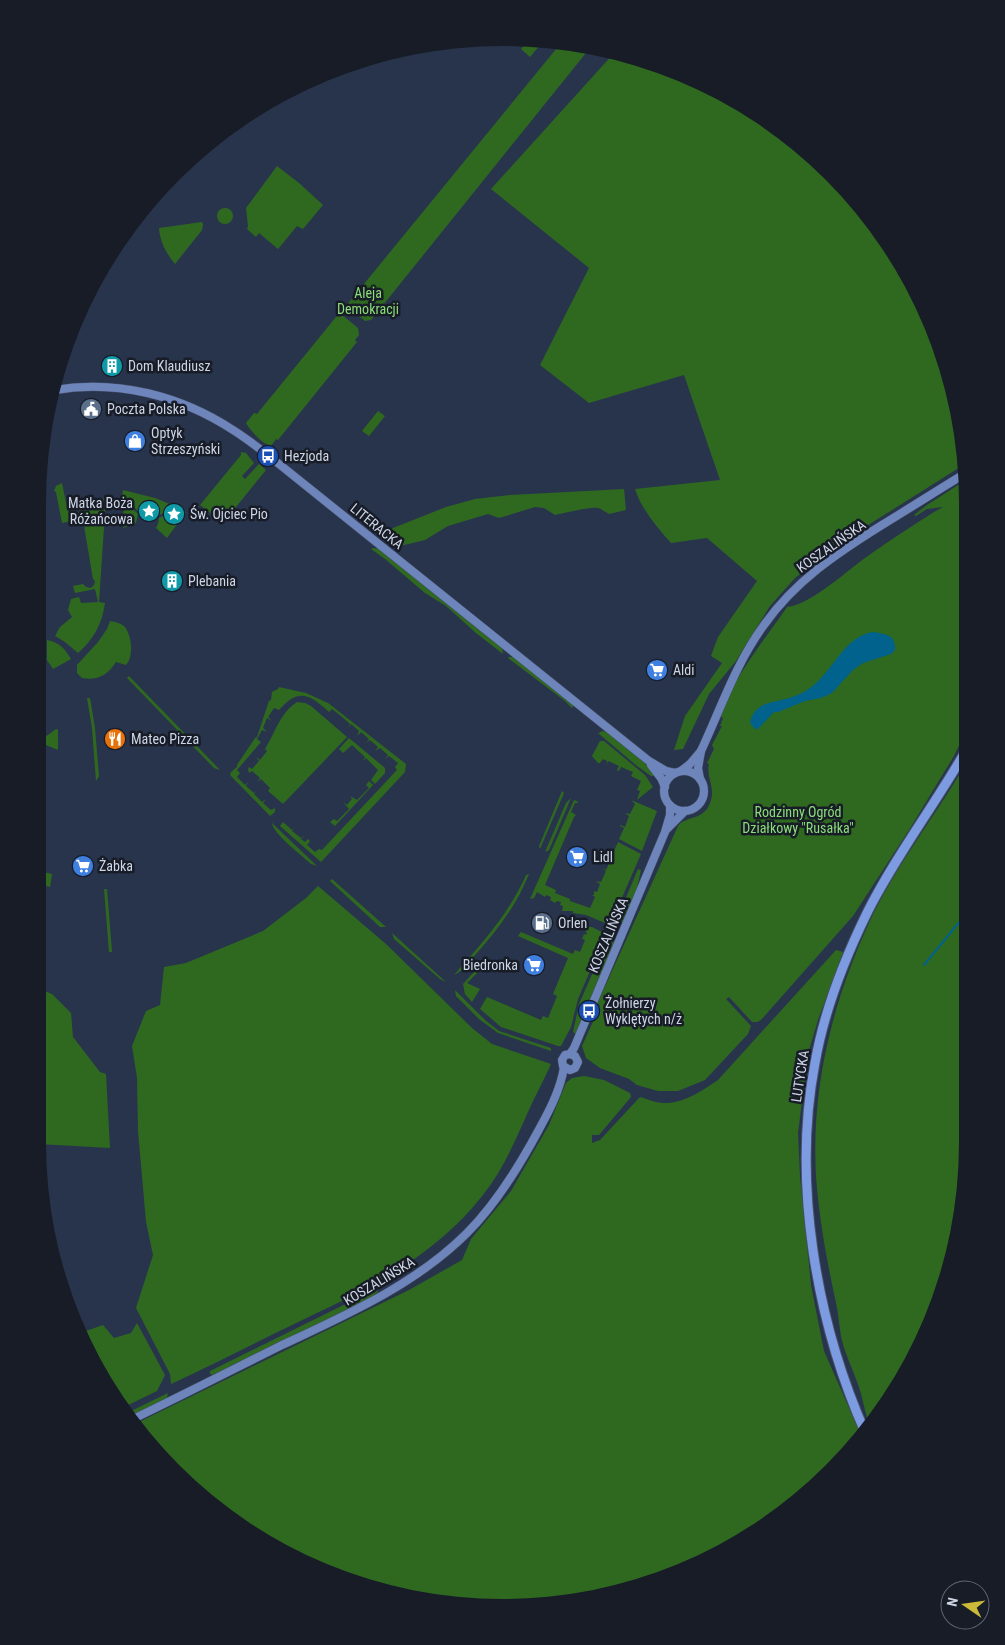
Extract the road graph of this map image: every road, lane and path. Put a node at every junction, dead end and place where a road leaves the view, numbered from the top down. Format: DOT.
graph roads {
  1 [pos="61,390"];
  2 [pos="958,478"];
  3 [pos="701,751"];
  4 [pos="649,761"];
  5 [pos="959,762"];
  6 [pos="678,772"];
  7 [pos="700,779"];
  8 [pos="664,787"];
  9 [pos="670,806"];
  10 [pos="685,811"];
  11 [pos="665,832"];
  12 [pos="573,1052"];
  13 [pos="565,1071"];
  14 [pos="138,1416"];
  15 [pos="861,1423"];
  1 -- 4 [label="street, LITERACKA"];
  2 -- 3 [label="street, KOSZALIŃSKA"];
  3 -- 6 [label="street, KOSZALIŃSKA"];
  3 -- 7 [label="street, KOSZALIŃSKA"];
  4 -- 6 [label="street, LITERACKA"];
  4 -- 8 [label="street, LITERACKA"];
  5 -- 15 [label="main road, LUTYCKA"];
  6 -- 7 [label="street"];
  6 -- 8 [label="street"];
  7 -- 10 [label="street"];
  8 -- 9 [label="street"];
  9 -- 10 [label="street"];
  9 -- 11 [label="street, KOSZALIŃSKA"];
  10 -- 11 [label="street, KOSZALIŃSKA"];
  11 -- 12 [label="street, KOSZALIŃSKA"];
  12 -- 13 [label="street"];
  12 -- 13 [label="street"];
  13 -- 14 [label="street, KOSZALIŃSKA"];
}
